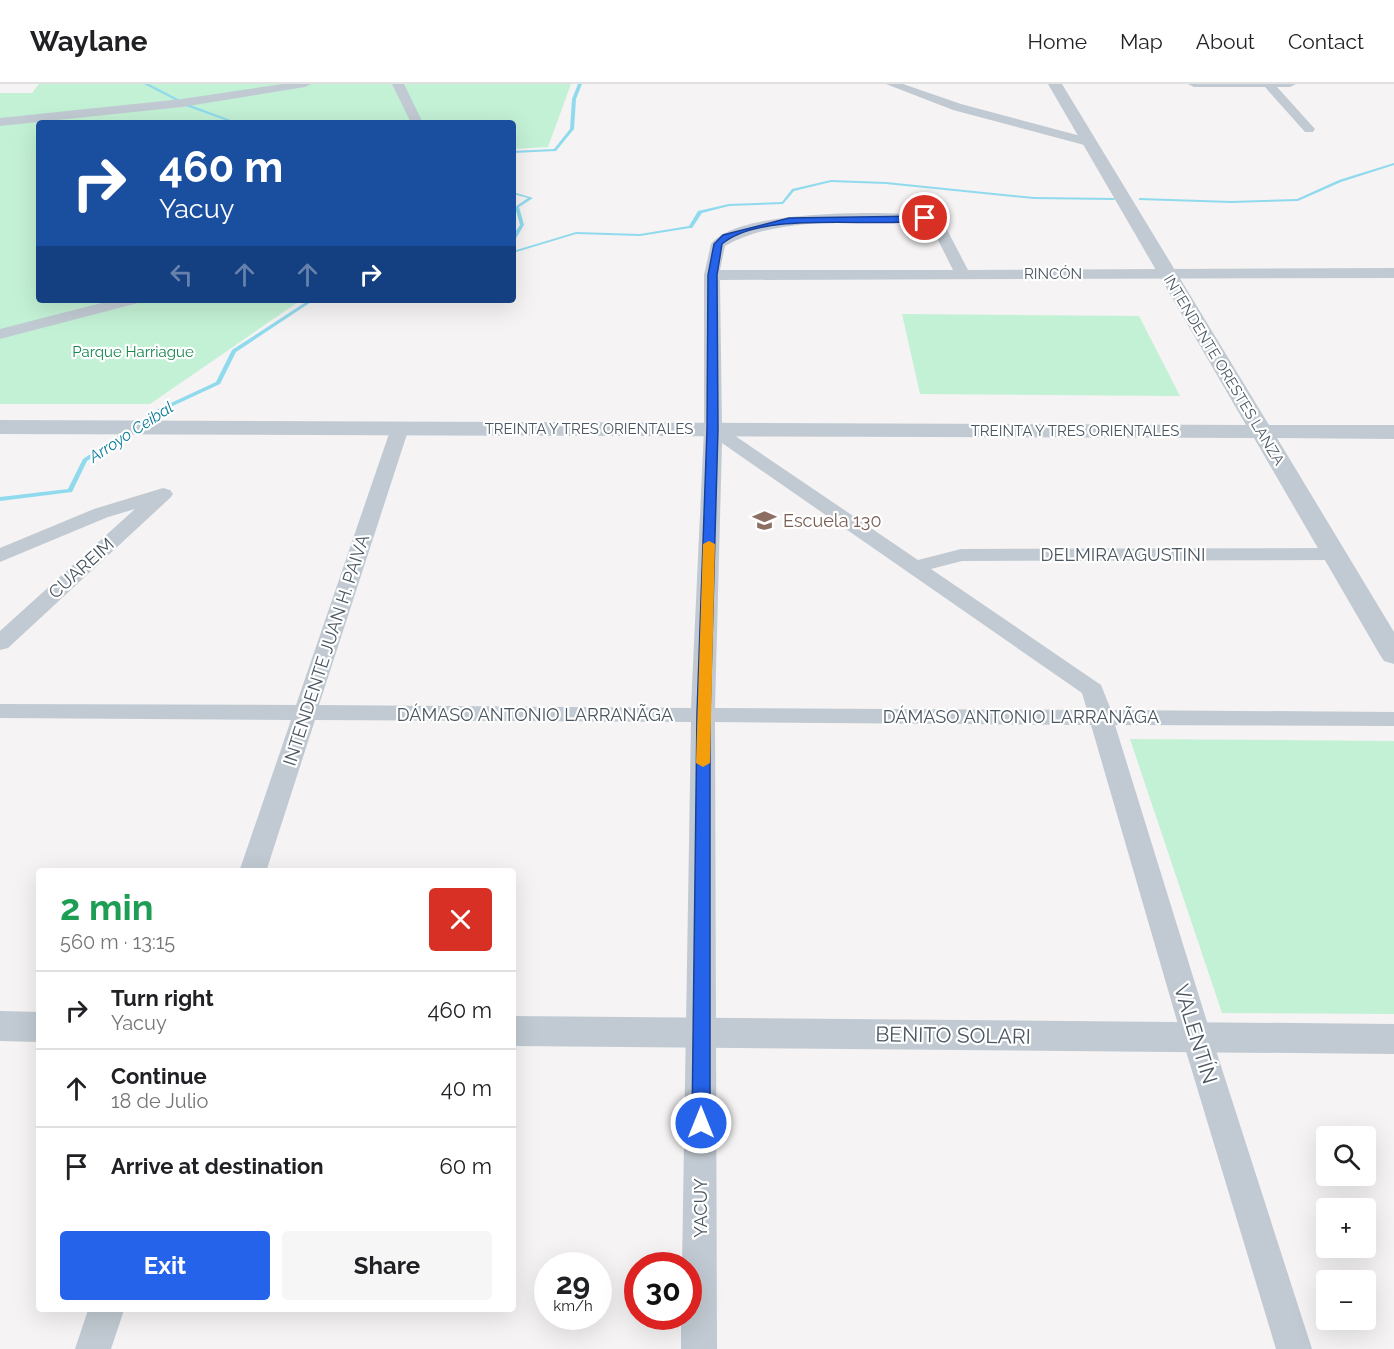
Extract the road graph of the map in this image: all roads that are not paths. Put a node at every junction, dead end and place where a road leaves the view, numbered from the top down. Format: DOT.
graph roads {
  1 [pos="305,84"];
  2 [pos="398,84"];
  3 [pos="892,84"];
  4 [pos="1055,84"];
  5 [pos="1194,84"];
  6 [pos="1269,84"];
  7 [pos="1290,84"];
  8 [pos="416,120"];
  9 [pos="0,122"];
  10 [pos="1309,129"];
  11 [pos="1088,142"];
  12 [pos="1394,273"];
  13 [pos="963,274"];
  14 [pos="712,275"];
  15 [pos="1166,275"];
  16 [pos="120,303"];
  17 [pos="0,334"];
  18 [pos="0,427"];
  19 [pos="400,428"];
  20 [pos="713,429"];
  21 [pos="1261,431"];
  22 [pos="1394,432"];
  23 [pos="1332,554"];
  24 [pos="0,556"];
  25 [pos="916,567"];
  26 [pos="0,643"];
  27 [pos="1394,655"];
  28 [pos="0,711"];
  29 [pos="305,713"];
  30 [pos="703,714"];
  31 [pos="1103,717"];
  32 [pos="1394,719"];
  33 [pos="253,868"];
  34 [pos="0,1026"];
  35 [pos="36,1027"];
  36 [pos="516,1031"];
  37 [pos="702,1033"];
  38 [pos="1197,1038"];
  39 [pos="1394,1040"];
  40 [pos="105,1312"];
  41 [pos="93,1349"];
  42 [pos="699,1349"];
  43 [pos="1294,1349"];
  1 -- 9 [label="street"];
  2 -- 8 [label="street"];
  3 -- 11 [label="street"];
  4 -- 11 [label="street, INTENDENTE ORESTES LANZA"];
  5 -- 6 [label="street"];
  6 -- 7 [label="street"];
  6 -- 10 [label="street"];
  11 -- 15 [label="street, INTENDENTE ORESTES LANZA"];
  12 -- 15 [label="street, RINCÓN"];
  13 -- 14 [label="street, RINCÓN"];
  13 -- 14 [label="street, YACUY"];
  13 -- 15 [label="street, RINCÓN"];
  14 -- 20 [label="street, YACUY"];
  15 -- 21 [label="street, INTENDENTE ORESTES LANZA"];
  16 -- 17 [label="street"];
  18 -- 19 [label="street, TREINTA Y TRES ORIENTALES"];
  19 -- 20 [label="street, TREINTA Y TRES ORIENTALES"];
  19 -- 29 [label="street, INTENDENTE JUAN H. PAIVA"];
  20 -- 21 [label="street, TREINTA Y TRES ORIENTALES"];
  20 -- 25 [label="street, VALENTÍN"];
  20 -- 30 [label="street, YACUY"];
  21 -- 22 [label="street, TREINTA Y TRES ORIENTALES"];
  21 -- 23 [label="street, INTENDENTE ORESTES LANZA"];
  23 -- 25 [label="street, DELMIRA AGUSTINI"];
  23 -- 27 [label="street, INTENDENTE ORESTES LANZA"];
  24 -- 26 [label="street, CUAREIM"];
  25 -- 31 [label="street, VALENTÍN"];
  28 -- 29 [label="street, DÁMASO ANTONIO LARRANÃGA"];
  29 -- 30 [label="street, DÁMASO ANTONIO LARRANÃGA"];
  29 -- 33 [label="street, INTENDENTE JUAN H. PAIVA"];
  30 -- 31 [label="street, DÁMASO ANTONIO LARRANÃGA"];
  30 -- 37 [label="street, YACUY"];
  31 -- 32 [label="street, DÁMASO ANTONIO LARRANÃGA"];
  31 -- 38 [label="street, VALENTÍN"];
  34 -- 35 [label="street"];
  36 -- 37 [label="street, BENITO SOLARI"];
  37 -- 38 [label="street, BENITO SOLARI"];
  37 -- 42 [label="street, YACUY"];
  38 -- 39 [label="street, BENITO SOLARI"];
  38 -- 43 [label="street, VALENTÍN"];
  40 -- 41 [label="street"];
}
